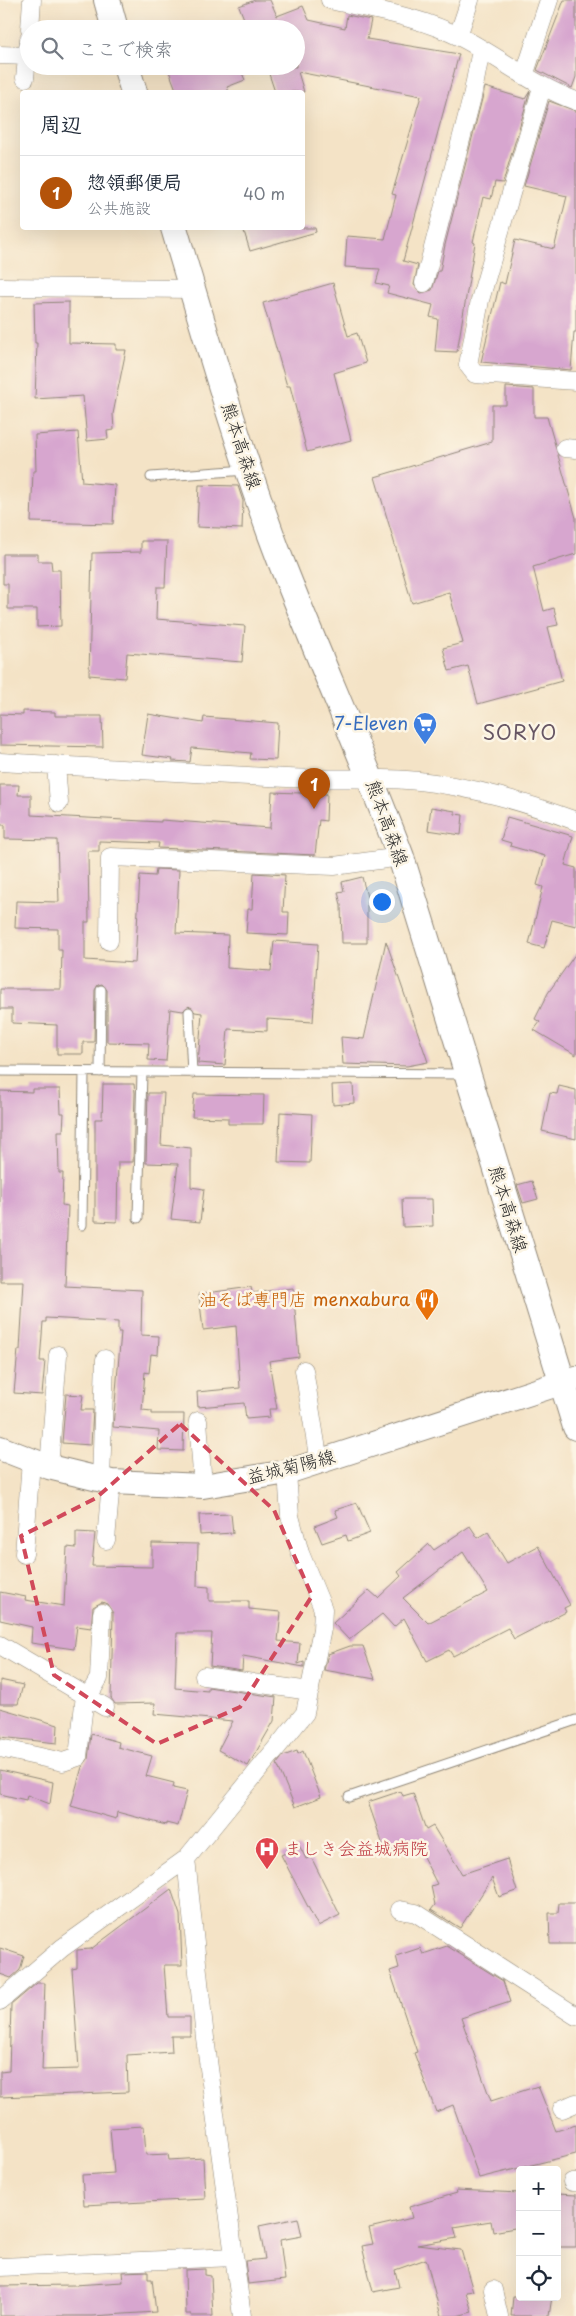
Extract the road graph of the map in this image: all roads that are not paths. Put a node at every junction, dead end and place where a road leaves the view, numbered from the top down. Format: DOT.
graph roads {
  1 [pos="32,0"];
  2 [pos="107,0"];
  3 [pos="330,0"];
  4 [pos="470,0"];
  5 [pos="550,0"];
  6 [pos="31,20"];
  7 [pos="113,20"];
  8 [pos="458,36"];
  9 [pos="20,50"];
  10 [pos="481,50"];
  11 [pos="0,55"];
  12 [pos="25,75"];
  13 [pos="129,75"];
  14 [pos="524,76"];
  15 [pos="25,78"];
  16 [pos="542,87"];
  17 [pos="133,90"];
  18 [pos="576,101"];
  19 [pos="175,230"];
  20 [pos="424,283"];
  21 [pos="0,287"];
  22 [pos="192,289"];
  23 [pos="576,381"];
  24 [pos="248,470"];
  25 [pos="151,477"];
  26 [pos="0,762"];
  27 [pos="56,765"];
  28 [pos="372,778"];
  29 [pos="59,803"];
  30 [pos="576,820"];
  31 [pos="401,857"];
  32 [pos="109,941"];
  33 [pos="101,990"];
  34 [pos="189,1012"];
  35 [pos="0,1071"];
  36 [pos="84,1072"];
  37 [pos="100,1072"];
  38 [pos="142,1072"];
  39 [pos="192,1073"];
  40 [pos="466,1074"];
  41 [pos="138,1218"];
  42 [pos="82,1225"];
  43 [pos="58,1355"];
  44 [pos="106,1359"];
  45 [pos="304,1370"];
  46 [pos="569,1380"];
  47 [pos="198,1421"];
  48 [pos="576,1427"];
  49 [pos="0,1448"];
  50 [pos="319,1462"];
  51 [pos="40,1464"];
  52 [pos="287,1472"];
  53 [pos="106,1481"];
  54 [pos="203,1486"];
  55 [pos="106,1540"];
  56 [pos="24,1554"];
  57 [pos="102,1613"];
  58 [pos="0,1645"];
  59 [pos="204,1676"];
  60 [pos="310,1691"];
  61 [pos="86,1696"];
  62 [pos="105,1707"];
  63 [pos="576,1720"];
  64 [pos="0,1748"];
  65 [pos="350,1797"];
  66 [pos="186,1859"];
  67 [pos="400,1910"];
  68 [pos="0,2000"];
  69 [pos="576,2016"];
  70 [pos="234,2257"];
  71 [pos="0,2267"];
  72 [pos="492,2290"];
  73 [pos="242,2316"];
  74 [pos="499,2316"];
  1 -- 6 [label="street"];
  2 -- 7 [label="main road"];
  3 -- 8 [label="street"];
  4 -- 8 [label="street"];
  5 -- 14 [label="street"];
  8 -- 10 [label="street"];
  9 -- 11 [label="street"];
  10 -- 14 [label="street"];
  10 -- 20 [label="street"];
  12 -- 15 [label="street"];
  13 -- 17 [label="main road"];
  14 -- 16 [label="street"];
  16 -- 18 [label="street"];
  16 -- 23 [label="street"];
  19 -- 22 [label="main road, 熊本高森線"];
  21 -- 22 [label="street"];
  22 -- 24 [label="main road, 熊本高森線"];
  24 -- 25 [label="lane"];
  24 -- 28 [label="main road, 熊本高森線"];
  26 -- 27 [label="street"];
  27 -- 28 [label="street"];
  27 -- 29 [label="street"];
  28 -- 30 [label="street"];
  28 -- 31 [label="main road, 熊本高森線"];
  31 -- 32 [label="street"];
  31 -- 40 [label="main road, 熊本高森線"];
  33 -- 37 [label="lane"];
  34 -- 39 [label="lane"];
  35 -- 36 [label="lane"];
  36 -- 37 [label="lane"];
  36 -- 42 [label="lane"];
  37 -- 38 [label="lane"];
  38 -- 39 [label="lane"];
  38 -- 41 [label="lane"];
  39 -- 40 [label="lane"];
  40 -- 46 [label="main road, 熊本高森線"];
  43 -- 51 [label="street"];
  44 -- 53 [label="street"];
  45 -- 50 [label="street"];
  46 -- 48 [label="main road, 熊本高森線"];
  46 -- 50 [label="main road, 益城菊陽線"];
  47 -- 54 [label="street"];
  49 -- 51 [label="main road, 益城菊陽線"];
  50 -- 52 [label="main road, 益城菊陽線"];
  51 -- 53 [label="main road, 益城菊陽線"];
  51 -- 56 [label="street"];
  52 -- 54 [label="main road, 益城菊陽線"];
  52 -- 60 [label="street"];
  53 -- 54 [label="main road, 益城菊陽線"];
  53 -- 55 [label="street"];
  57 -- 61 [label="street"];
  58 -- 61 [label="street"];
  59 -- 60 [label="street"];
  60 -- 66 [label="street"];
  61 -- 62 [label="street"];
  61 -- 64 [label="street"];
  63 -- 65 [label="lane"];
  66 -- 68 [label="street"];
  66 -- 70 [label="street"];
  67 -- 69 [label="street"];
  70 -- 71 [label="street"];
  70 -- 73 [label="street"];
  72 -- 74 [label="street"];
}
